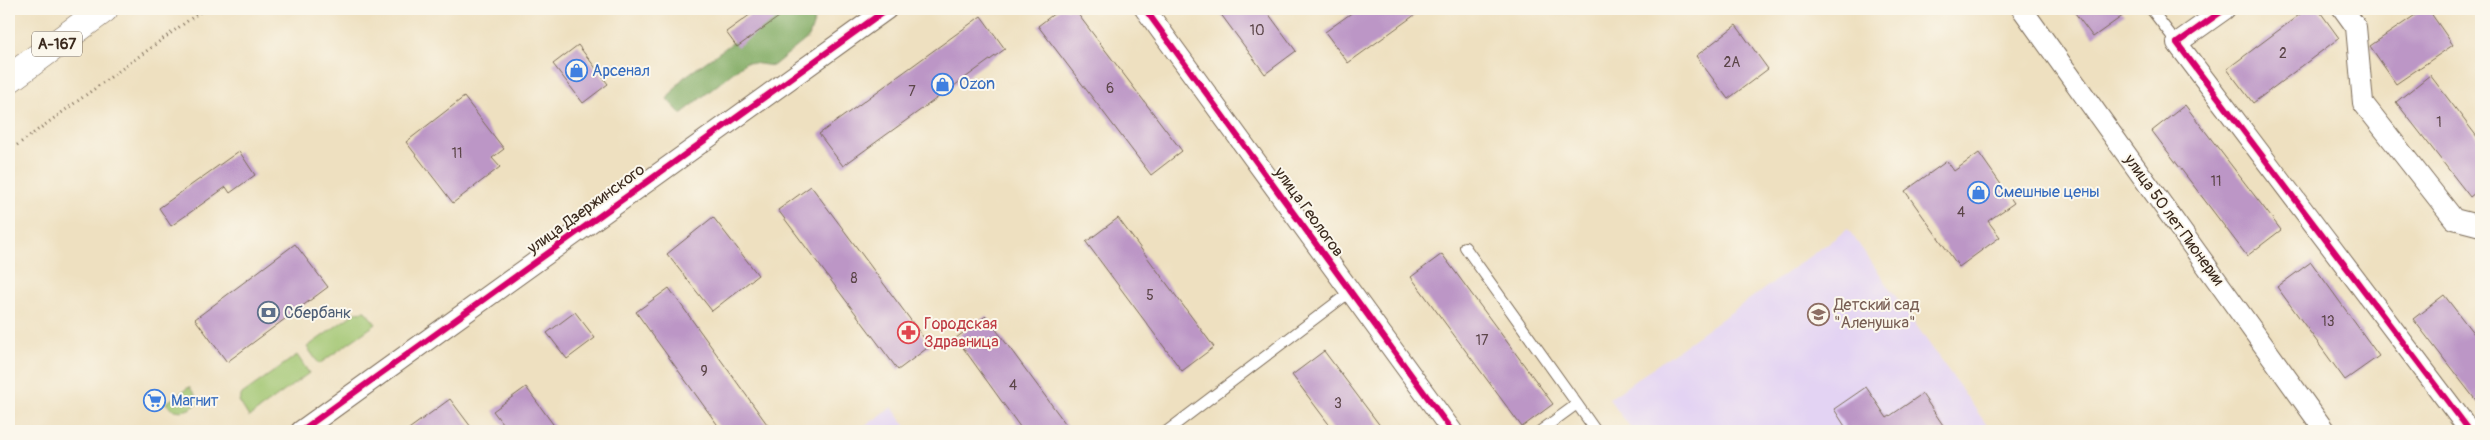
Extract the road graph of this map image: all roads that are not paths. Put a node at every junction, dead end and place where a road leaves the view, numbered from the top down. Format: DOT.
graph roads {
  1 [pos="104,9"];
  2 [pos="887,9"];
  3 [pos="1145,9"];
  4 [pos="2022,9"];
  5 [pos="2151,9"];
  6 [pos="2225,9"];
  7 [pos="2343,9"];
  8 [pos="2177,44"];
  9 [pos="9,79"];
  10 [pos="2481,226"];
  11 [pos="1465,248"];
  12 [pos="1350,292"];
  13 [pos="1577,404"];
  14 [pos="301,431"];
  15 [pos="1167,431"];
  16 [pos="1452,431"];
  17 [pos="1540,431"];
  18 [pos="1596,431"];
  19 [pos="2325,431"];
  20 [pos="2470,431"];
  1 -- 9 [label="highway, А-167"];
  2 -- 14 [label="street, улица Дзержинского"];
  3 -- 12 [label="street, улица Геологов"];
  4 -- 19 [label="street, улица 50 лет Пионерии"];
  5 -- 8 [label="lane"];
  6 -- 8 [label="street"];
  7 -- 10 [label="street"];
  8 -- 20 [label="street"];
  11 -- 13 [label="lane"];
  12 -- 15 [label="lane"];
  12 -- 16 [label="street, улица Геологов"];
  13 -- 17 [label="lane"];
  13 -- 18 [label="lane"];
}
